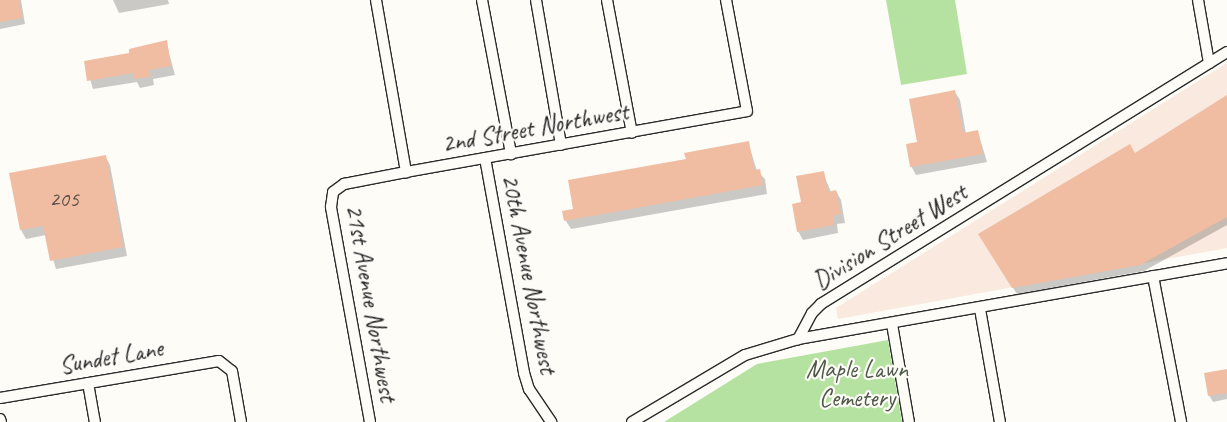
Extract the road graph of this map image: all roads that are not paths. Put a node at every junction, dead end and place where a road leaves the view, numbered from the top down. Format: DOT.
graph roads {
  1 [pos="376,0"];
  2 [pos="482,0"];
  3 [pos="536,0"];
  4 [pos="607,0"];
  5 [pos="726,0"];
  6 [pos="1198,0"];
  7 [pos="1227,52"];
  8 [pos="1209,64"];
  9 [pos="632,133"];
  10 [pos="561,145"];
  11 [pos="511,154"];
  12 [pos="485,158"];
  13 [pos="406,172"];
  14 [pos="333,192"];
  15 [pos="1227,263"];
  16 [pos="1153,276"];
  17 [pos="980,309"];
  18 [pos="892,324"];
  19 [pos="798,339"];
  20 [pos="88,382"];
  21 [pos="0,398"];
  22 [pos="95,422"];
  23 [pos="242,422"];
  24 [pos="370,422"];
  25 [pos="550,422"];
  26 [pos="632,422"];
  27 [pos="909,422"];
  28 [pos="1000,422"];
  29 [pos="1181,422"];
  1 -- 13 [label="street"];
  2 -- 11 [label="street"];
  3 -- 10 [label="street"];
  4 -- 9 [label="street"];
  5 -- 9 [label="street, 2nd Street Northwest"];
  6 -- 8 [label="street"];
  7 -- 8 [label="street, Division Street West"];
  8 -- 19 [label="street, Division Street West"];
  9 -- 10 [label="street, 2nd Street Northwest"];
  10 -- 11 [label="street, 2nd Street Northwest"];
  11 -- 12 [label="street, 2nd Street Northwest"];
  12 -- 13 [label="street, 2nd Street Northwest"];
  12 -- 25 [label="street, 20th Avenue Northwest"];
  13 -- 14 [label="street, 2nd Street Northwest"];
  14 -- 24 [label="street, 21st Avenue Northwest"];
  15 -- 16 [label="street"];
  16 -- 17 [label="street"];
  16 -- 29 [label="street"];
  17 -- 18 [label="street"];
  17 -- 28 [label="street"];
  18 -- 19 [label="street"];
  18 -- 27 [label="street"];
  19 -- 26 [label="street"];
  20 -- 21 [label="street, Sundet Lane"];
  20 -- 22 [label="street"];
  20 -- 23 [label="street, Sundet Lane"];
}
